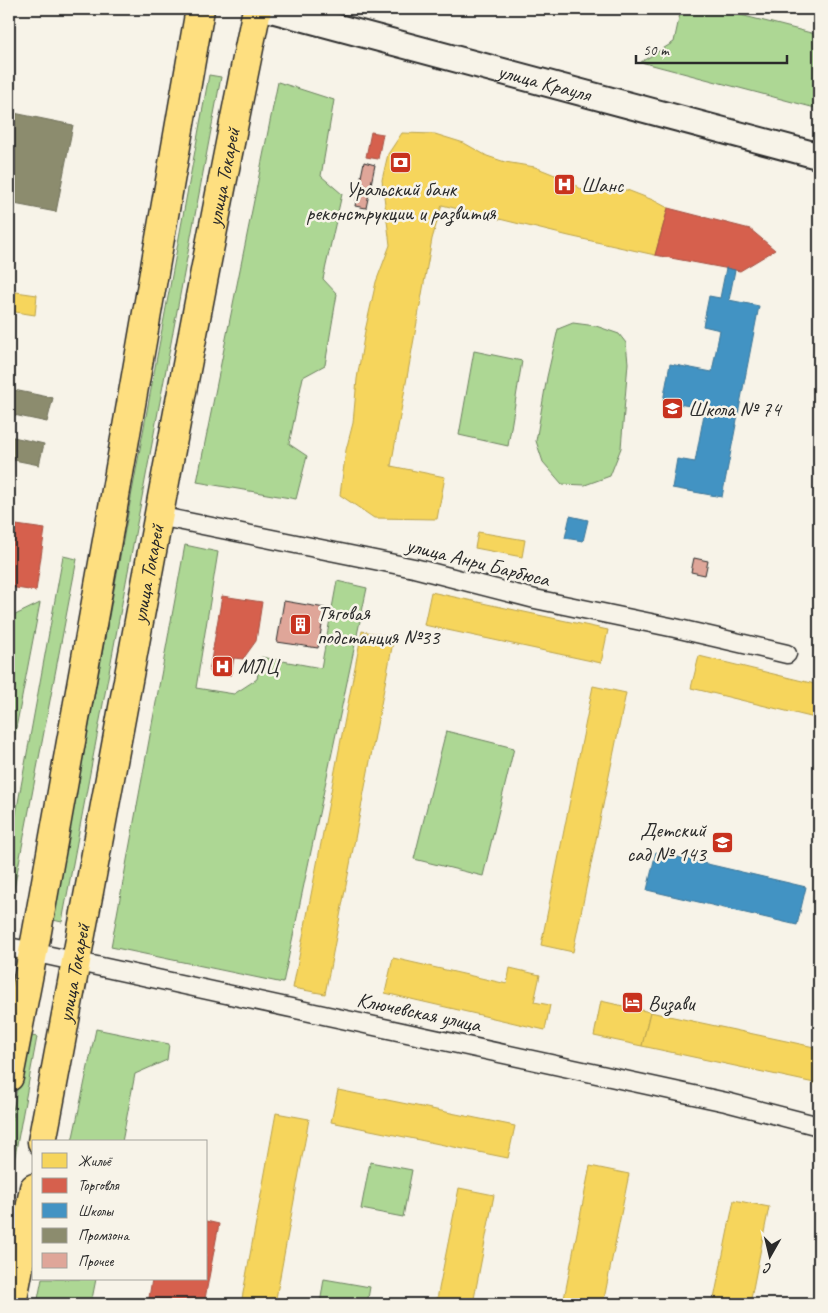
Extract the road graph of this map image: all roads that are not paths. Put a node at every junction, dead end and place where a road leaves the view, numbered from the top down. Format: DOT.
graph roads {
  1 [pos="200,9"];
  2 [pos="257,9"];
  3 [pos="269,9"];
  4 [pos="819,156"];
  5 [pos="158,516"];
  6 [pos="787,654"];
  7 [pos="21,950"];
  8 [pos="76,963"];
  9 [pos="9,1077"];
  10 [pos="819,1126"];
  11 [pos="42,1140"];
  12 [pos="32,1199"];
  13 [pos="12,1304"];
  1 -- 7 [label="main road, улица Токарей"];
  2 -- 5 [label="main road, улица Токарей"];
  3 -- 4 [label="main road, улица Крауля"];
  5 -- 6 [label="street, улица Анри Барбюса"];
  5 -- 8 [label="main road, улица Токарей"];
  7 -- 8 [label="street, Ключевская улица"];
  7 -- 9 [label="main road, улица Токарей"];
  8 -- 10 [label="street, Ключевская улица"];
  8 -- 11 [label="main road, улица Токарей"];
  12 -- 13 [label="main road"];
}
